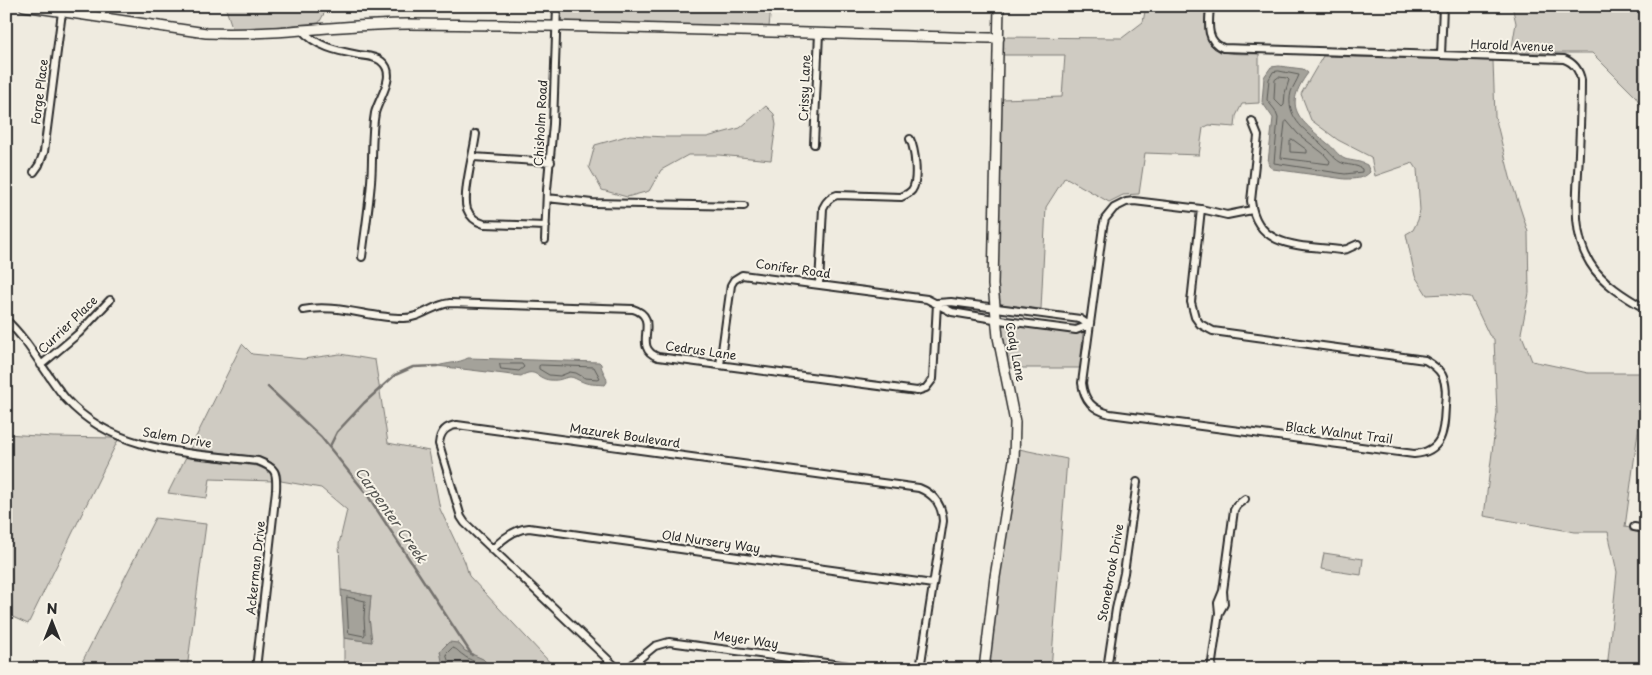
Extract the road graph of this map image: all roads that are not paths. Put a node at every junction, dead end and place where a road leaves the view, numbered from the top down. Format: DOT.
graph roads {
  1 [pos="24,6"];
  2 [pos="557,6"];
  3 [pos="1000,6"];
  4 [pos="1210,6"];
  5 [pos="1443,6"];
  6 [pos="56,10"];
  7 [pos="557,26"];
  8 [pos="301,29"];
  9 [pos="819,33"];
  10 [pos="999,38"];
  11 [pos="1441,55"];
  12 [pos="1252,121"];
  13 [pos="476,134"];
  14 [pos="910,139"];
  15 [pos="814,144"];
  16 [pos="472,157"];
  17 [pos="551,162"];
  18 [pos="34,172"];
  19 [pos="547,198"];
  20 [pos="744,206"];
  21 [pos="1201,209"];
  22 [pos="1252,210"];
  23 [pos="546,226"];
  24 [pos="545,240"];
  25 [pos="1358,244"];
  26 [pos="362,257"];
  27 [pos="819,284"];
  28 [pos="110,300"];
  29 [pos="937,303"];
  30 [pos="995,308"];
  31 [pos="1646,308"];
  32 [pos="303,310"];
  33 [pos="996,319"];
  34 [pos="6,320"];
  35 [pos="1089,325"];
  36 [pos="720,365"];
  37 [pos="41,366"];
  38 [pos="274,470"];
  39 [pos="1137,482"];
  40 [pos="1245,499"];
  41 [pos="1634,527"];
  42 [pos="1646,529"];
  43 [pos="492,550"];
  44 [pos="933,584"];
  45 [pos="256,669"];
  46 [pos="618,669"];
  47 [pos="627,669"];
  48 [pos="871,669"];
  49 [pos="920,669"];
  50 [pos="984,669"];
  51 [pos="1107,669"];
  52 [pos="1211,669"];
  1 -- 6 [label="main road"];
  2 -- 7 [label="street, Chisholm Road"];
  3 -- 10 [label="main road, Cody Lane"];
  4 -- 11 [label="street, Harold Avenue"];
  5 -- 11 [label="street"];
  6 -- 8 [label="main road"];
  6 -- 18 [label="street, Forge Place"];
  7 -- 8 [label="main road"];
  7 -- 9 [label="main road"];
  7 -- 17 [label="street, Chisholm Road"];
  8 -- 26 [label="street"];
  9 -- 10 [label="main road"];
  9 -- 15 [label="street, Crissy Lane"];
  10 -- 30 [label="main road, Cody Lane"];
  11 -- 31 [label="street, Harold Avenue"];
  12 -- 22 [label="street"];
  13 -- 16 [label="street"];
  14 -- 27 [label="street"];
  16 -- 17 [label="street"];
  16 -- 23 [label="street"];
  17 -- 19 [label="street, Chisholm Road"];
  19 -- 20 [label="street"];
  19 -- 23 [label="street, Chisholm Road"];
  21 -- 22 [label="street, Black Walnut Trail"];
  21 -- 35 [label="street, Black Walnut Trail"];
  21 -- 35 [label="street, Black Walnut Trail"];
  22 -- 25 [label="street"];
  23 -- 24 [label="street, Chisholm Road"];
  27 -- 29 [label="street, Conifer Road"];
  27 -- 36 [label="street, Conifer Road"];
  28 -- 37 [label="street, Currier Place"];
  29 -- 30 [label="street, Conifer Road"];
  29 -- 33 [label="street, Conifer Road"];
  29 -- 36 [label="street, Cedrus Lane"];
  30 -- 33 [label="main road, Cody Lane"];
  30 -- 35 [label="street, Conifer Road"];
  32 -- 36 [label="street, Cedrus Lane"];
  33 -- 35 [label="street, Conifer Road"];
  33 -- 50 [label="main road, Cody Lane"];
  34 -- 37 [label="street, Salem Drive"];
  37 -- 38 [label="street, Salem Drive"];
  38 -- 45 [label="street, Ackerman Drive"];
  39 -- 51 [label="street, Stonebrook Drive"];
  40 -- 52 [label="street"];
  41 -- 42 [label="street"];
  43 -- 44 [label="street, Old Nursery Way"];
  43 -- 44 [label="street, Mazurek Boulevard"];
  43 -- 46 [label="street, Mazurek Boulevard"];
  44 -- 49 [label="street, Mazurek Boulevard"];
  47 -- 48 [label="street, Meyer Way"];
}
